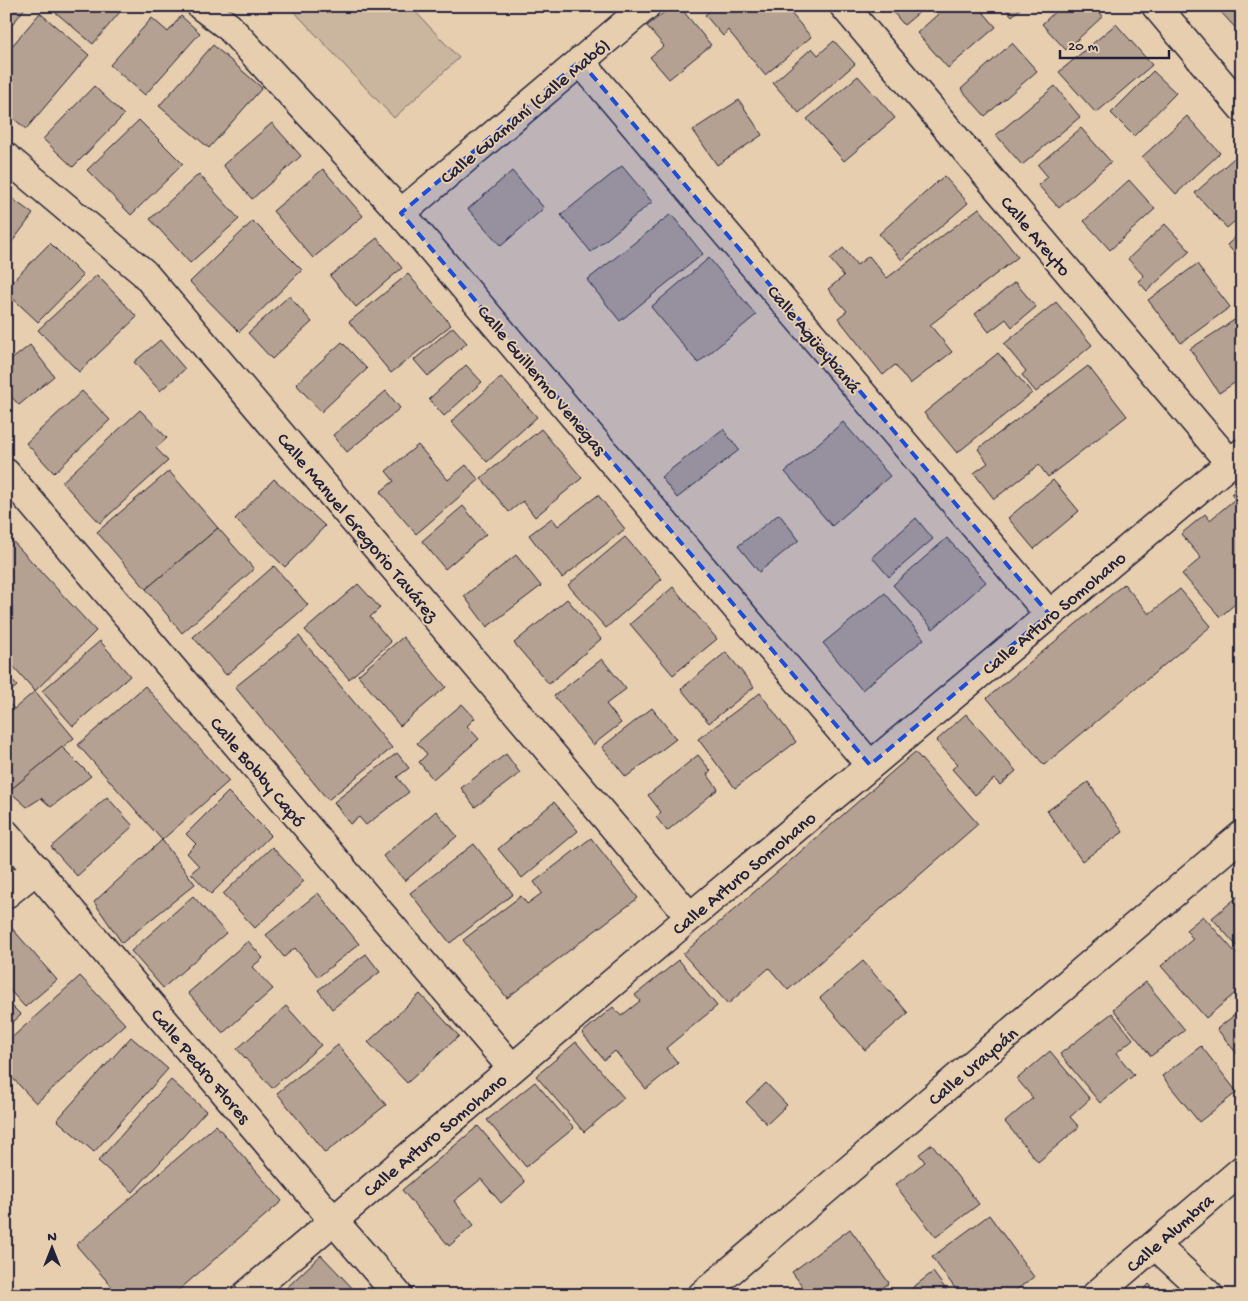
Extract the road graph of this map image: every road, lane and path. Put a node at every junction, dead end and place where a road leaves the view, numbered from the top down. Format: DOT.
graph roads {
  1 [pos="201,6"];
  2 [pos="646,6"];
  3 [pos="844,6"];
  4 [pos="1156,6"];
  5 [pos="580,61"];
  6 [pos="1242,108"];
  7 [pos="6,157"];
  8 [pos="402,213"];
  9 [pos="1236,458"];
  10 [pos="6,473"];
  11 [pos="1049,614"];
  12 [pos="870,765"];
  13 [pos="6,834"];
  14 [pos="1242,835"];
  15 [pos="37,869"];
  16 [pos="6,894"];
  17 [pos="690,917"];
  18 [pos="512,1068"];
  19 [pos="1242,1170"];
  20 [pos="333,1220"];
  21 [pos="1155,1245"];
  22 [pos="246,1295"];
  23 [pos="398,1295"];
  24 [pos="702,1295"];
  25 [pos="1096,1295"];
  26 [pos="1209,1295"];
  1 -- 8 [label="street, Calle Guillermo Venegas"];
  2 -- 5 [label="street, Calle Guamaní (Calle Mabó)"];
  3 -- 9 [label="street, Calle Areyto"];
  4 -- 6 [label="street"];
  5 -- 8 [label="street, Calle Guamaní (Calle Mabó)"];
  5 -- 11 [label="street, Calle Agüeybaná"];
  7 -- 17 [label="street, Calle Manuel Gregorio Tavárez"];
  8 -- 12 [label="street, Calle Guillermo Venegas"];
  9 -- 11 [label="street, Calle Arturo Somohano"];
  10 -- 18 [label="street, Calle Bobby Capó"];
  11 -- 12 [label="street, Calle Arturo Somohano"];
  12 -- 17 [label="street, Calle Arturo Somohano"];
  13 -- 15 [label="street, Calle Pedro Flores"];
  14 -- 24 [label="street, Calle Urayoán"];
  15 -- 16 [label="street"];
  15 -- 20 [label="street, Calle Pedro Flores"];
  17 -- 18 [label="street, Calle Arturo Somohano"];
  18 -- 20 [label="street, Calle Arturo Somohano"];
  19 -- 21 [label="street, Calle Alumbra"];
  20 -- 22 [label="street, Calle Arturo Somohano"];
  20 -- 23 [label="street, Calle Pedro Flores"];
  21 -- 25 [label="street, Calle Alumbra"];
  21 -- 26 [label="street"];
}
